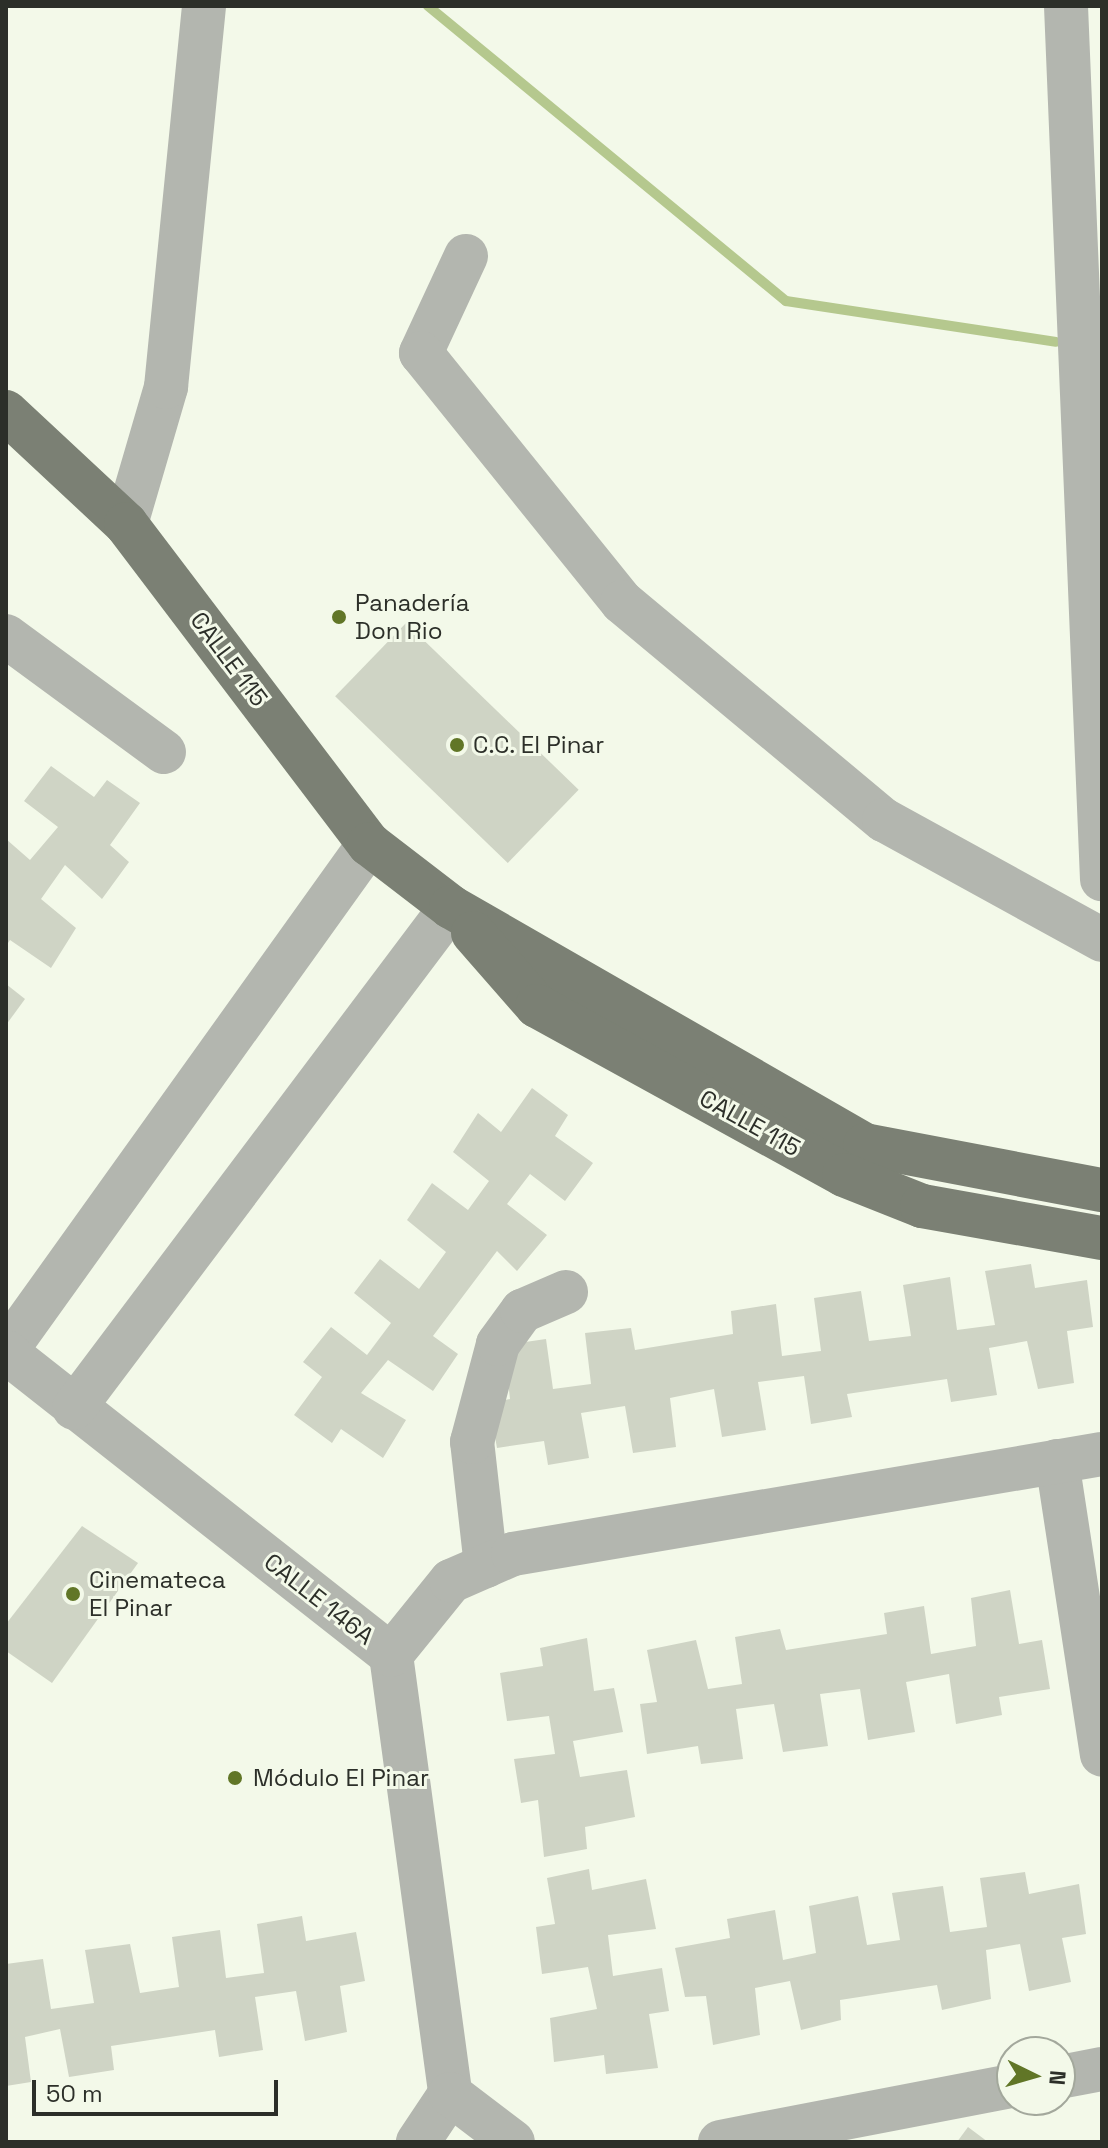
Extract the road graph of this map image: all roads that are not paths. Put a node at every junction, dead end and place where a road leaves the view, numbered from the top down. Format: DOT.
graph roads {
  1 [pos="1066,6"];
  2 [pos="209,7"];
  3 [pos="1086,58"];
  4 [pos="1091,232"];
  5 [pos="466,256"];
  6 [pos="6,412"];
  7 [pos="126,524"];
  8 [pos="6,636"];
  9 [pos="164,752"];
  10 [pos="369,844"];
  11 [pos="1102,879"];
  12 [pos="451,907"];
  13 [pos="1102,940"];
  14 [pos="1102,1190"];
  15 [pos="1102,1238"];
  16 [pos="566,1292"];
  17 [pos="6,1352"];
  18 [pos="74,1408"];
  19 [pos="1102,1454"];
  20 [pos="1057,1461"];
  21 [pos="486,1566"];
  22 [pos="391,1655"];
  23 [pos="1102,1755"];
  24 [pos="1102,2069"];
  25 [pos="1076,2074"];
  26 [pos="996,2089"];
  27 [pos="450,2094"];
  28 [pos="418,2142"];
  29 [pos="513,2142"];
  30 [pos="720,2142"];
  1 -- 3 [label="street"];
  2 -- 7 [label="street"];
  3 -- 4 [label="street"];
  4 -- 11 [label="street"];
  5 -- 13 [label="street"];
  6 -- 7 [label="main road, CALLE 115"];
  7 -- 10 [label="main road, CALLE 115"];
  8 -- 9 [label="street"];
  10 -- 12 [label="main road, CALLE 115"];
  10 -- 17 [label="street"];
  12 -- 14 [label="main road, CALLE 115"];
  12 -- 15 [label="main road, CALLE 115"];
  12 -- 18 [label="street"];
  16 -- 21 [label="street"];
  17 -- 18 [label="street, CALLE 146A"];
  18 -- 22 [label="street, CALLE 146A"];
  19 -- 20 [label="street"];
  20 -- 21 [label="street"];
  20 -- 23 [label="street"];
  21 -- 22 [label="street"];
  22 -- 27 [label="street, CALLE 146A"];
  24 -- 25 [label="street"];
  26 -- 30 [label="street"];
  27 -- 28 [label="street"];
  27 -- 29 [label="street"];
}
